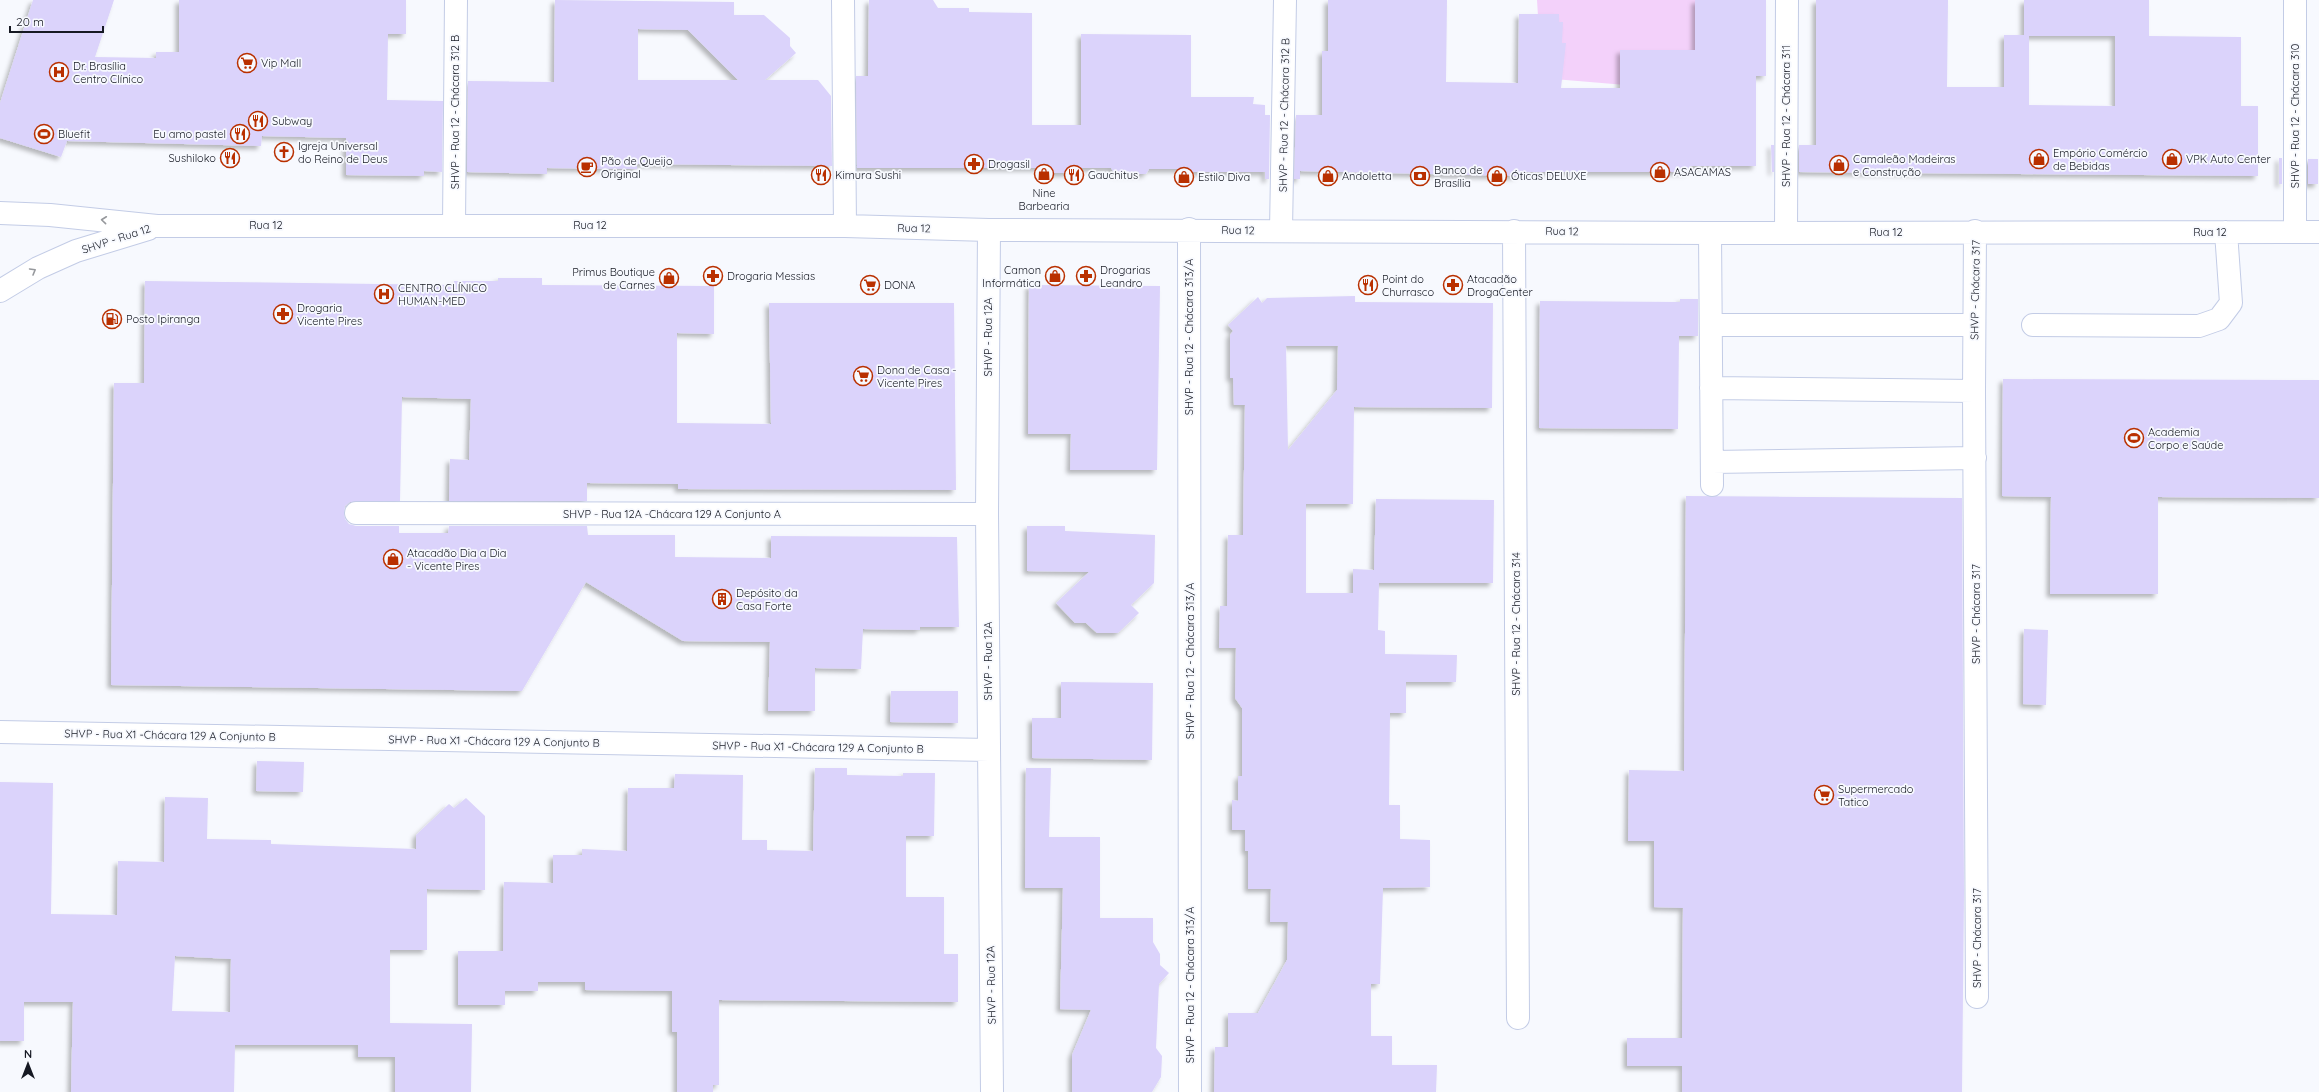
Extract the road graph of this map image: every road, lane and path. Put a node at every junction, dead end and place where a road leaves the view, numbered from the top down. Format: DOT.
graph roads {
  1 [pos="456,0"];
  2 [pos="843,0"];
  3 [pos="1285,0"];
  4 [pos="1787,0"];
  5 [pos="2296,0"];
  6 [pos="0,213"];
  7 [pos="454,225"];
  8 [pos="157,226"];
  9 [pos="845,226"];
  10 [pos="1189,229"];
  11 [pos="988,230"];
  12 [pos="1281,230"];
  13 [pos="1514,231"];
  14 [pos="1786,232"];
  15 [pos="1975,232"];
  16 [pos="2226,232"];
  17 [pos="2295,232"];
  18 [pos="2319,232"];
  19 [pos="1710,233"];
  20 [pos="0,291"];
  21 [pos="1711,325"];
  22 [pos="1974,325"];
  23 [pos="2033,325"];
  24 [pos="1711,388"];
  25 [pos="1974,391"];
  26 [pos="1975,458"];
  27 [pos="1712,462"];
  28 [pos="1712,485"];
  29 [pos="356,513"];
  30 [pos="987,514"];
  31 [pos="0,732"];
  32 [pos="988,750"];
  33 [pos="1977,997"];
  34 [pos="1518,1018"];
  35 [pos="992,1092"];
  36 [pos="1190,1092"];
  1 -- 7 [label="street, SHVP - Rua 12 - Chácara 312 B"];
  2 -- 9 [label="street"];
  3 -- 12 [label="street, SHVP - Rua 12 - Chácara 312 B"];
  4 -- 14 [label="street, SHVP - Rua 12 - Chácara 311"];
  5 -- 17 [label="street, SHVP - Rua 12 - Chácara 310"];
  8 -- 6 [label="street, SHVP - Rua 12, one-way"];
  7 -- 8 [label="street, Rua 12"];
  7 -- 9 [label="street, Rua 12"];
  20 -- 8 [label="street, SHVP - Rua 12, one-way"];
  9 -- 11 [label="street, Rua 12"];
  10 -- 11 [label="street, Rua 12"];
  10 -- 12 [label="street, Rua 12"];
  10 -- 36 [label="street, SHVP - Rua 12 - Chácara 313/A"];
  11 -- 30 [label="street, SHVP - Rua 12A"];
  12 -- 13 [label="street, Rua 12"];
  13 -- 19 [label="street, Rua 12"];
  13 -- 34 [label="street, SHVP - Rua 12 - Chácara 314"];
  14 -- 15 [label="street, Rua 12"];
  14 -- 19 [label="street, Rua 12"];
  15 -- 16 [label="street, Rua 12"];
  15 -- 22 [label="street, SHVP - Chácara 317"];
  16 -- 17 [label="street, Rua 12"];
  16 -- 23 [label="street"];
  17 -- 18 [label="street, Rua 12"];
  19 -- 21 [label="street"];
  21 -- 22 [label="street"];
  21 -- 24 [label="street"];
  22 -- 25 [label="street, SHVP - Chácara 317"];
  24 -- 25 [label="street"];
  24 -- 27 [label="street"];
  25 -- 26 [label="street, SHVP - Chácara 317"];
  26 -- 27 [label="street"];
  26 -- 33 [label="street, SHVP - Chácara 317"];
  27 -- 28 [label="street"];
  29 -- 30 [label="street, SHVP - Rua 12A -Chácara 129 A Conjunto A"];
  30 -- 32 [label="street, SHVP - Rua 12A"];
  31 -- 32 [label="street, SHVP - Rua X1 -Chácara 129 A Conjunto B"];
  32 -- 35 [label="street, SHVP - Rua 12A"];
}
